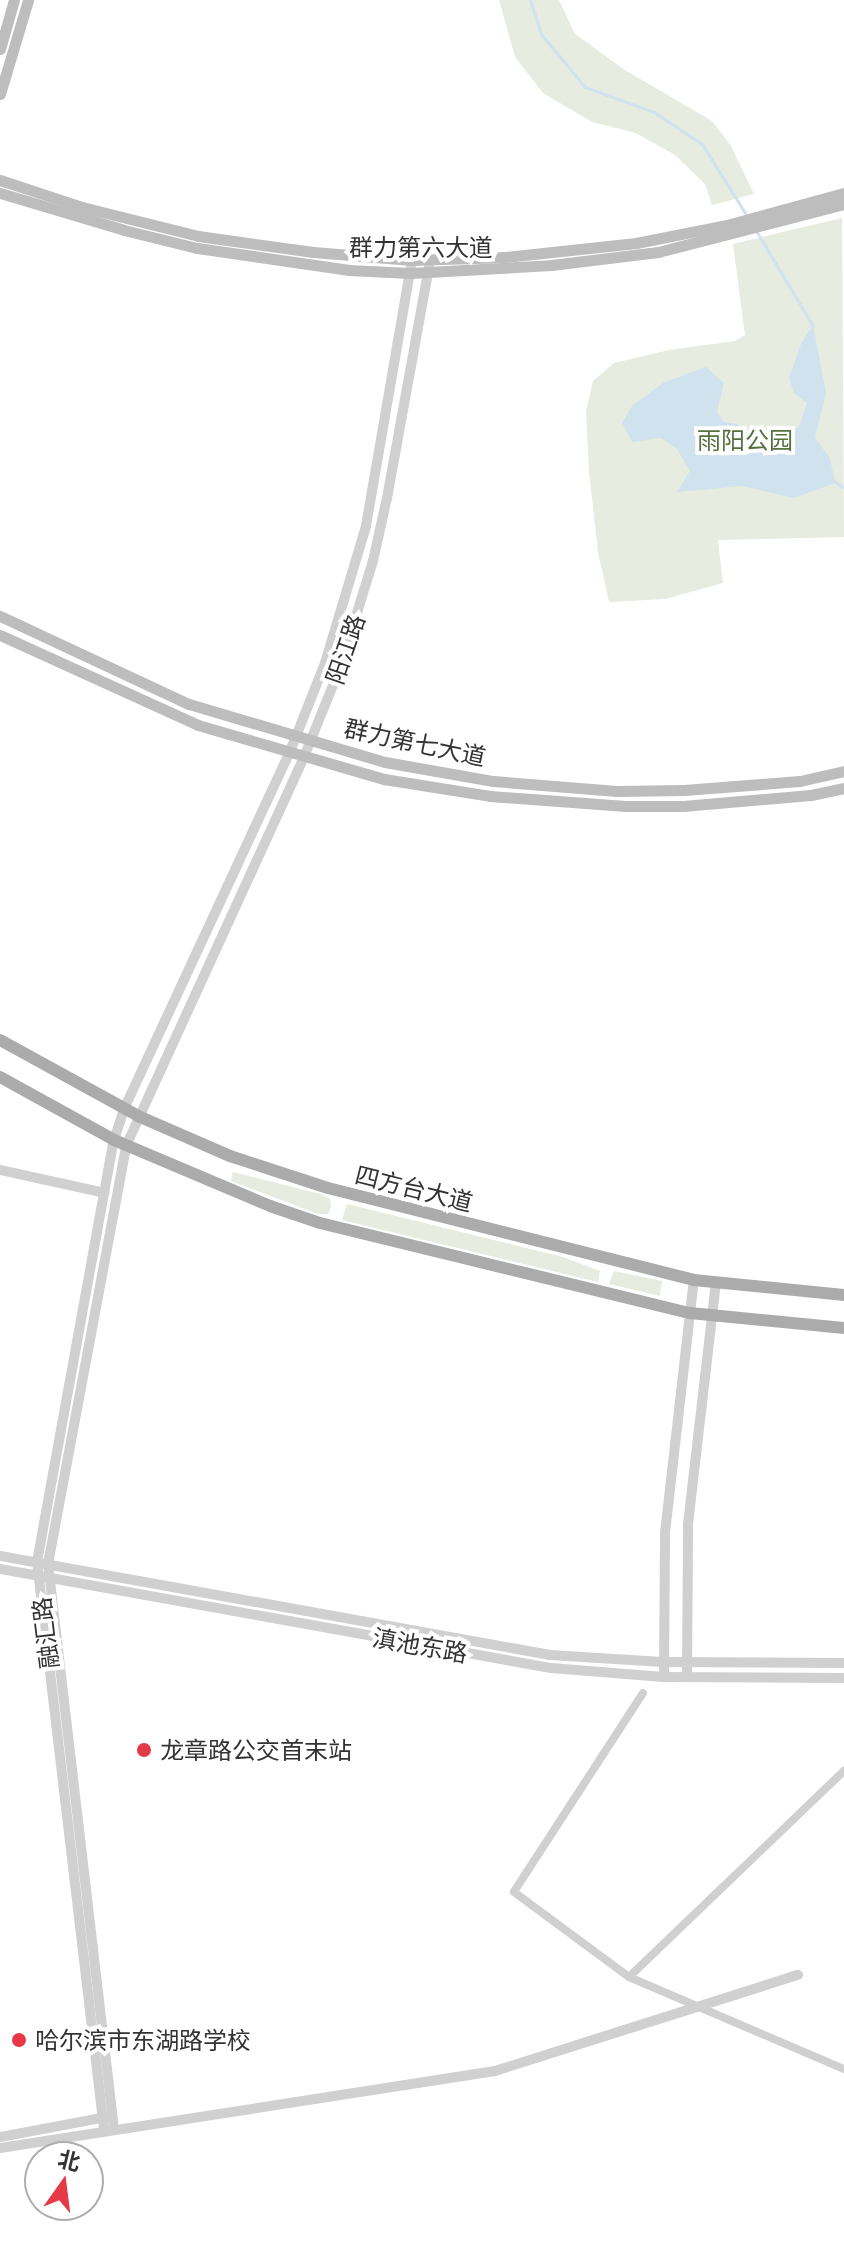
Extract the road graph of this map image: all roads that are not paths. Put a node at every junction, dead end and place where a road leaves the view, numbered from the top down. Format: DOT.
graph roads {
  1 [pos="14,0"];
  2 [pos="28,0"];
  3 [pos="0,49"];
  4 [pos="0,94"];
  5 [pos="0,180"];
  6 [pos="0,193"];
  7 [pos="844,193"];
  8 [pos="844,204"];
  9 [pos="766,221"];
  10 [pos="730,230"];
  11 [pos="412,260"];
  12 [pos="430,260"];
  13 [pos="410,273"];
  14 [pos="427,273"];
  15 [pos="0,616"];
  16 [pos="0,635"];
  17 [pos="295,737"];
  18 [pos="311,742"];
  19 [pos="289,754"];
  20 [pos="304,757"];
  21 [pos="844,771"];
  22 [pos="844,788"];
  23 [pos="0,1040"];
  24 [pos="0,1077"];
  25 [pos="124,1109"];
  26 [pos="138,1116"];
  27 [pos="120,1143"];
  28 [pos="0,1170"];
  29 [pos="105,1193"];
  30 [pos="694,1280"];
  31 [pos="716,1283"];
  32 [pos="844,1295"];
  33 [pos="690,1313"];
  34 [pos="712,1317"];
  35 [pos="844,1328"];
  36 [pos="0,1556"];
  37 [pos="42,1563"];
  38 [pos="0,1569"];
  39 [pos="44,1577"];
  40 [pos="663,1662"];
  41 [pos="687,1662"];
  42 [pos="844,1663"];
  43 [pos="664,1677"];
  44 [pos="687,1677"];
  45 [pos="844,1678"];
  46 [pos="643,1693"];
  47 [pos="844,1771"];
  48 [pos="798,1975"];
  49 [pos="629,1977"];
  50 [pos="844,2069"];
  51 [pos="108,2116"];
  52 [pos="109,2129"];
  53 [pos="0,2137"];
  54 [pos="0,2148"];
  1 -- 3 [label="main road"];
  2 -- 4 [label="main road"];
  5 -- 11 [label="main road, 群力第六大道"];
  6 -- 13 [label="main road, 群力第六大道"];
  7 -- 9 [label="main road, 群力第六大道"];
  8 -- 9 [label="main road, 群力第六大道"];
  9 -- 10 [label="main road, 群力第六大道"];
  10 -- 12 [label="main road, 群力第六大道"];
  10 -- 14 [label="main road, 群力第六大道"];
  11 -- 12 [label="main road, 群力第六大道"];
  11 -- 13 [label="street, 阳江路"];
  12 -- 14 [label="street, 阳江路"];
  13 -- 14 [label="main road, 群力第六大道"];
  13 -- 17 [label="street, 阳江路"];
  14 -- 18 [label="street, 阳江路"];
  15 -- 17 [label="main road, 群力第七大道"];
  16 -- 19 [label="main road, 群力第七大道"];
  17 -- 18 [label="main road, 群力第七大道"];
  17 -- 19 [label="street, 阳江路"];
  18 -- 20 [label="street, 阳江路"];
  18 -- 21 [label="main road, 群力第七大道"];
  19 -- 20 [label="main road, 群力第七大道"];
  19 -- 25 [label="street, 阳江路"];
  20 -- 22 [label="main road, 群力第七大道"];
  20 -- 26 [label="street, 阳江路"];
  23 -- 25 [label="main road, 四方台大道"];
  24 -- 27 [label="main road"];
  25 -- 26 [label="main road, 四方台大道"];
  25 -- 27 [label="street, 阳江路"];
  26 -- 27 [label="street, 阳江路"];
  26 -- 30 [label="main road, 四方台大道"];
  27 -- 29 [label="street, 融汇路"];
  27 -- 33 [label="main road"];
  27 -- 37 [label="street, 融汇路"];
  28 -- 29 [label="street"];
  29 -- 37 [label="street, 融汇路"];
  30 -- 31 [label="main road, 四方台大道"];
  30 -- 33 [label="street"];
  31 -- 32 [label="main road, 四方台大道"];
  31 -- 34 [label="street"];
  33 -- 34 [label="main road"];
  33 -- 40 [label="street"];
  34 -- 35 [label="main road"];
  34 -- 41 [label="street"];
  36 -- 37 [label="street, 滇池东路"];
  37 -- 39 [label="street, 融汇路"];
  37 -- 40 [label="street, 滇池东路"];
  38 -- 39 [label="street, 滇池东路"];
  39 -- 43 [label="street, 滇池东路"];
  39 -- 51 [label="street, 融汇路"];
  40 -- 41 [label="street, 滇池东路"];
  40 -- 43 [label="street"];
  41 -- 42 [label="street, 滇池东路"];
  41 -- 44 [label="street"];
  43 -- 44 [label="street, 滇池东路"];
  44 -- 45 [label="street, 滇池东路"];
  46 -- 49 [label="street"];
  47 -- 49 [label="street"];
  48 -- 52 [label="street"];
  49 -- 50 [label="street"];
  51 -- 52 [label="street, 融汇路"];
  51 -- 53 [label="street"];
  52 -- 54 [label="street"];
}
